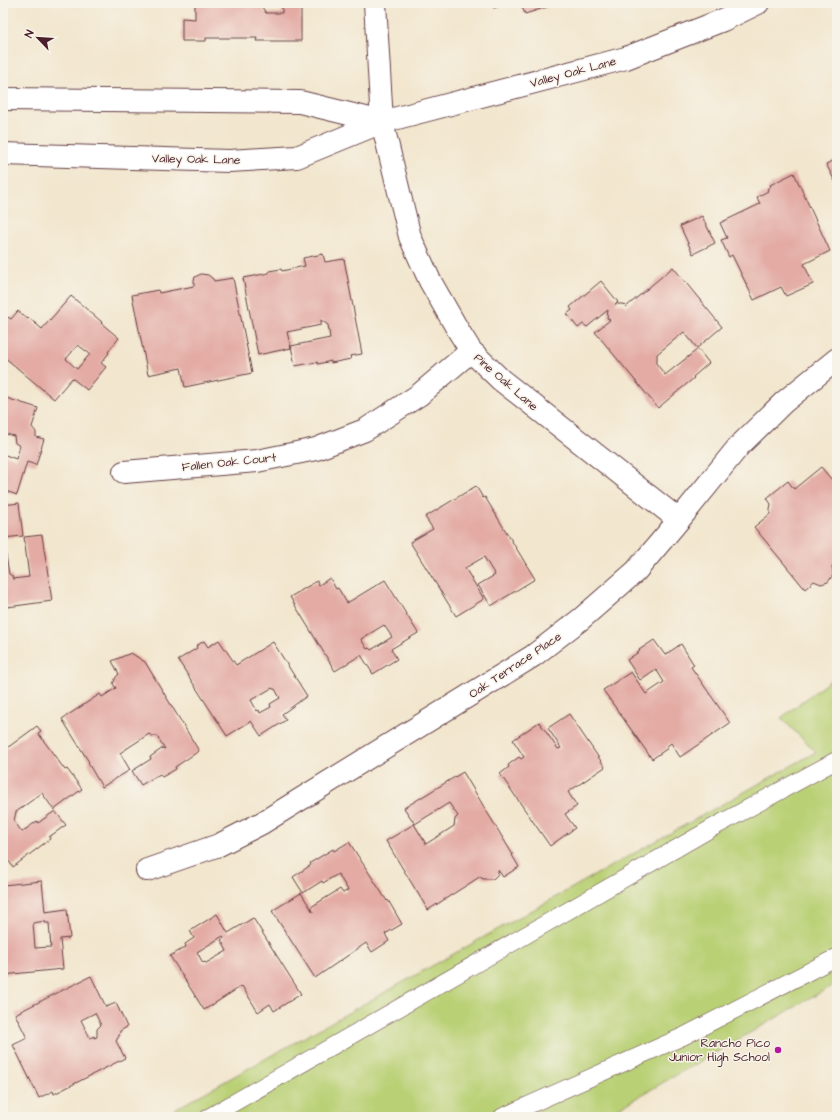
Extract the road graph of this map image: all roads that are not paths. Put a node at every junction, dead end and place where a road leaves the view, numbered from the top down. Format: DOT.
graph roads {
  1 [pos="376,3"];
  2 [pos="758,3"];
  3 [pos="3,99"];
  4 [pos="382,122"];
  5 [pos="3,154"];
  6 [pos="471,351"];
  7 [pos="837,359"];
  8 [pos="124,472"];
  9 [pos="679,520"];
  10 [pos="837,760"];
  11 [pos="147,870"];
  12 [pos="837,957"];
  13 [pos="209,1117"];
  14 [pos="502,1117"];
  1 -- 4 [label="street, Pine Oak Lane"];
  2 -- 4 [label="street, Valley Oak Lane"];
  3 -- 4 [label="street, Valley Oak Lane"];
  4 -- 5 [label="street, Valley Oak Lane"];
  4 -- 6 [label="street, Pine Oak Lane"];
  6 -- 8 [label="street, Fallen Oak Court"];
  6 -- 9 [label="street, Pine Oak Lane"];
  7 -- 9 [label="street, Oak Terrace Place"];
  9 -- 11 [label="street, Oak Terrace Place"];
  10 -- 13 [label="lane"];
  12 -- 14 [label="lane"];
}
